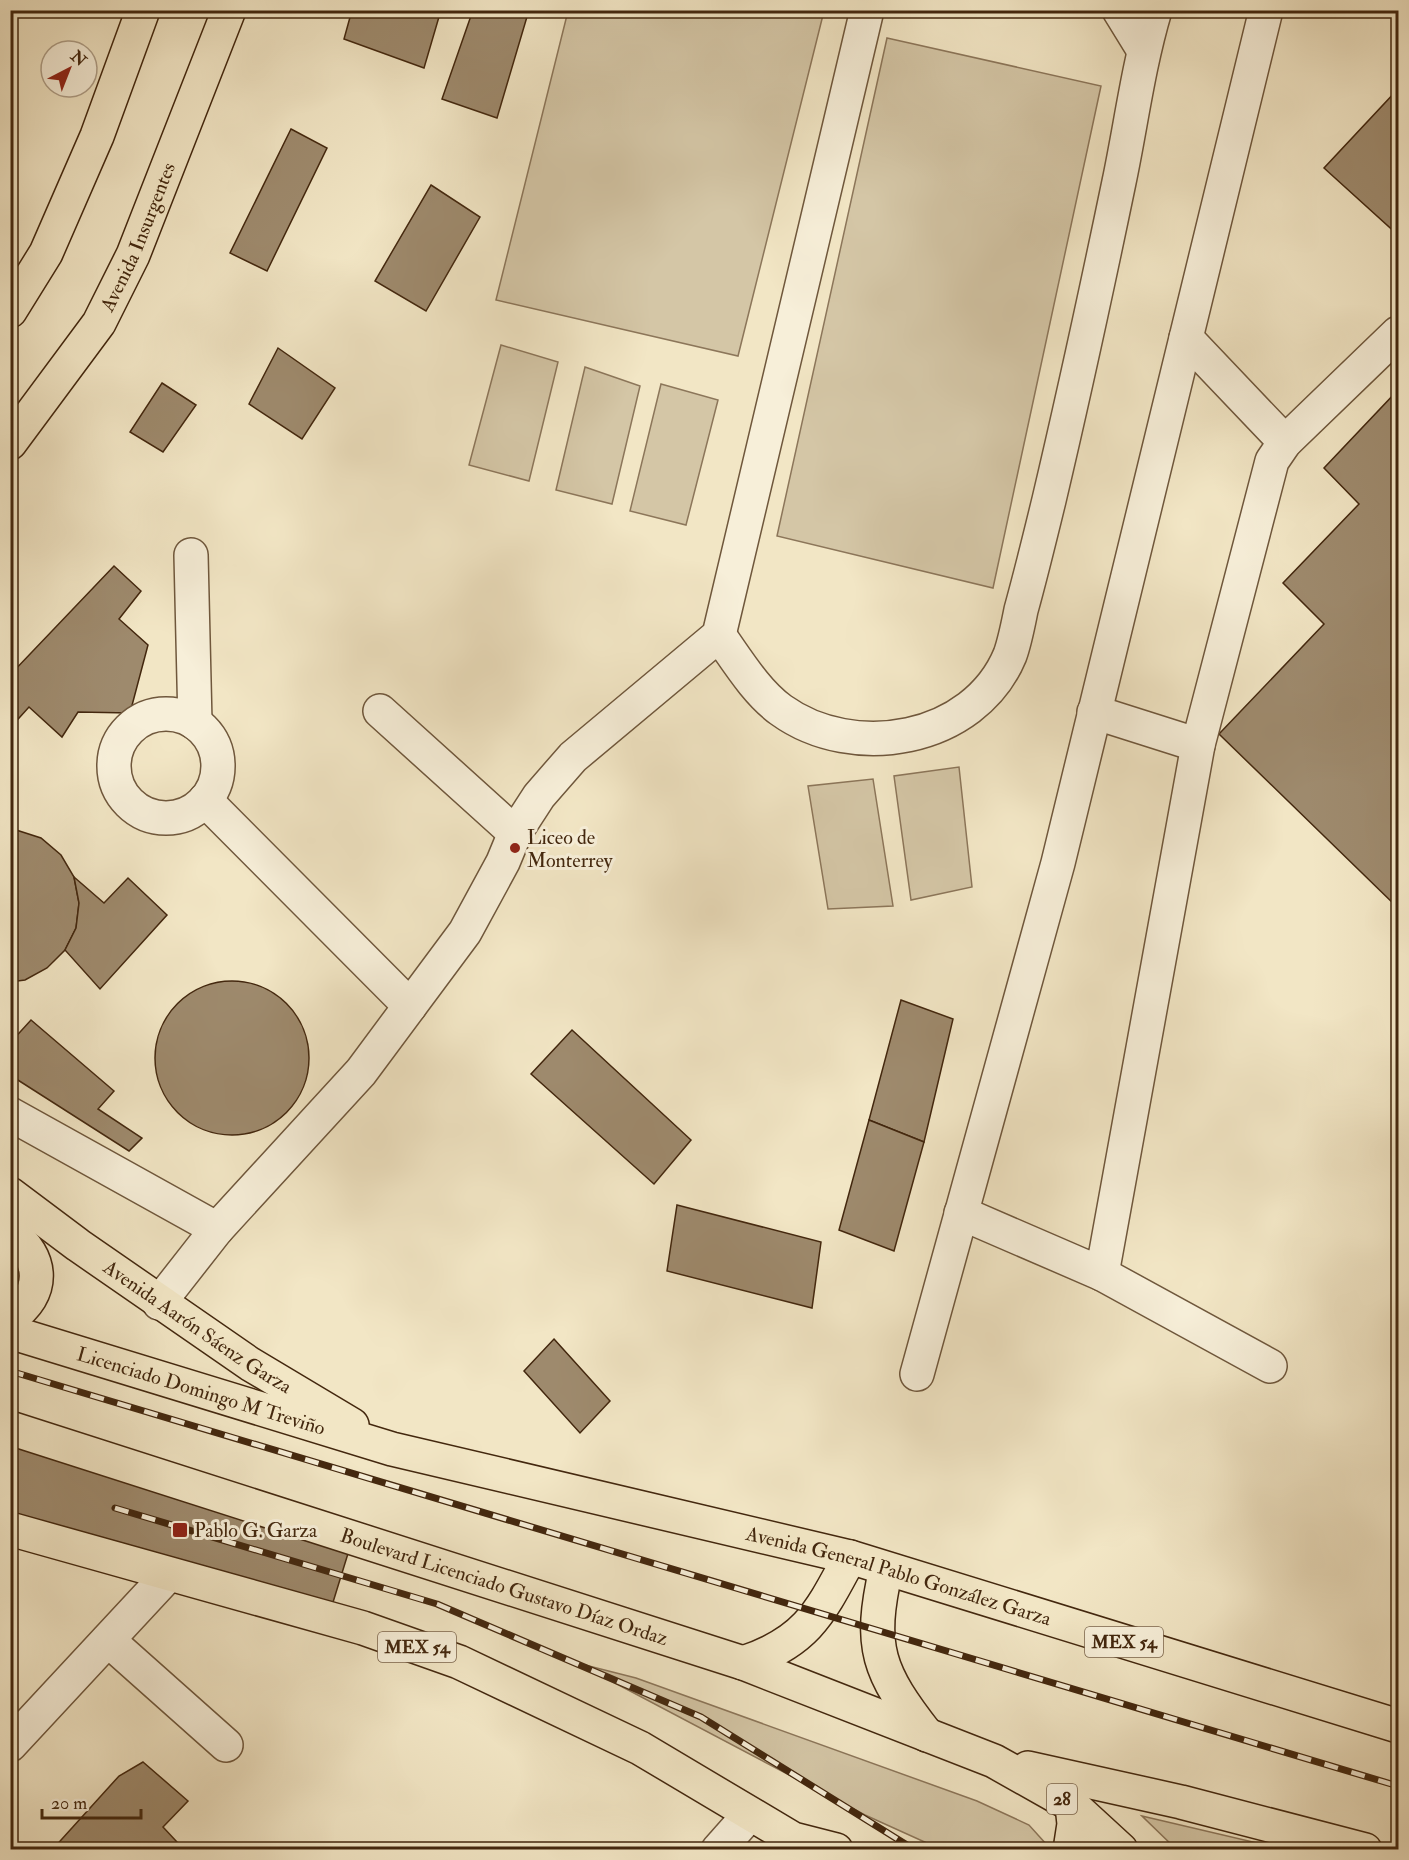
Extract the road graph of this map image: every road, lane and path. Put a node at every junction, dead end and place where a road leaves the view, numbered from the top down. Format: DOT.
graph roads {
  1 [pos="143,10"];
  2 [pos="229,10"];
  3 [pos="867,10"];
  4 [pos="1119,10"];
  5 [pos="1155,10"];
  6 [pos="1266,10"];
  7 [pos="1143,49"];
  8 [pos="10,311"];
  9 [pos="1398,333"];
  10 [pos="1186,338"];
  11 [pos="1285,442"];
  12 [pos="10,443"];
  13 [pos="191,555"];
  14 [pos="719,635"];
  15 [pos="380,711"];
  16 [pos="1094,712"];
  17 [pos="195,723"];
  18 [pos="1198,745"];
  19 [pos="205,800"];
  20 [pos="515,832"];
  21 [pos="410,1006"];
  22 [pos="10,1114"];
  23 [pos="10,1194"];
  24 [pos="962,1213"];
  25 [pos="217,1229"];
  26 [pos="10,1232"];
  27 [pos="1102,1274"];
  28 [pos="159,1302"];
  29 [pos="10,1318"];
  30 [pos="10,1332"];
  31 [pos="1270,1366"];
  32 [pos="917,1374"];
  33 [pos="10,1428"];
  34 [pos="392,1449"];
  35 [pos="10,1529"];
  36 [pos="850,1557"];
  37 [pos="886,1569"];
  38 [pos="168,1575"];
  39 [pos="108,1640"];
  40 [pos="743,1664"];
  41 [pos="1398,1726"];
  42 [pos="927,1735"];
  43 [pos="10,1745"];
  44 [pos="226,1745"];
  45 [pos="994,1761"];
  46 [pos="1072,1805"];
  47 [pos="749,1815"];
  48 [pos="799,1844"];
  49 [pos="718,1850"];
  50 [pos="836,1850"];
  51 [pos="1070,1850"];
  52 [pos="1121,1850"];
  53 [pos="1365,1850"];
  1 -- 8 [label="main road"];
  2 -- 12 [label="main road, Avenida Insurgentes"];
  3 -- 14 [label="lane"];
  4 -- 7 [label="lane"];
  5 -- 7 [label="lane"];
  6 -- 10 [label="lane"];
  7 -- 14 [label="lane"];
  9 -- 11 [label="lane"];
  10 -- 11 [label="lane"];
  10 -- 16 [label="lane"];
  11 -- 18 [label="lane"];
  13 -- 17 [label="lane"];
  14 -- 20 [label="lane"];
  15 -- 20 [label="lane"];
  16 -- 18 [label="lane"];
  16 -- 24 [label="lane"];
  17 -- 19 [label="lane"];
  17 -- 19 [label="lane"];
  18 -- 27 [label="lane"];
  19 -- 21 [label="lane"];
  20 -- 21 [label="lane"];
  21 -- 25 [label="lane"];
  22 -- 25 [label="lane"];
  23 -- 28 [label="main road, Avenida Aarón Sáenz Garza"];
  24 -- 27 [label="lane"];
  24 -- 32 [label="lane"];
  25 -- 28 [label="lane"];
  26 -- 29 [label="main road"];
  27 -- 31 [label="lane"];
  28 -- 34 [label="main road, Avenida Aarón Sáenz Garza"];
  30 -- 34 [label="main road, Licenciado Domingo M Treviño"];
  33 -- 40 [label="main road, Boulevard Licenciado Gustavo Díaz Ordaz"];
  34 -- 36 [label="main road, Avenida General Pablo González Garza / MEX 54"];
  35 -- 38 [label="main road, MEX 54"];
  36 -- 37 [label="main road, Avenida General Pablo González Garza / MEX 54"];
  36 -- 40 [label="main road"];
  37 -- 41 [label="main road, Avenida General Pablo González Garza / MEX 54"];
  37 -- 42 [label="main road"];
  38 -- 39 [label="lane"];
  38 -- 47 [label="main road, MEX 54"];
  39 -- 43 [label="lane"];
  39 -- 44 [label="lane"];
  40 -- 42 [label="main road, Boulevard Licenciado Gustavo Díaz Ordaz"];
  42 -- 45 [label="main road, Boulevard Licenciado Gustavo Díaz Ordaz"];
  45 -- 46 [label="main road, 28"];
  45 -- 53 [label="main road"];
  46 -- 51 [label="main road"];
  46 -- 52 [label="main road, 28"];
  47 -- 48 [label="main road, MEX 54"];
  47 -- 49 [label="lane"];
  48 -- 50 [label="main road, MEX 54"];
}
